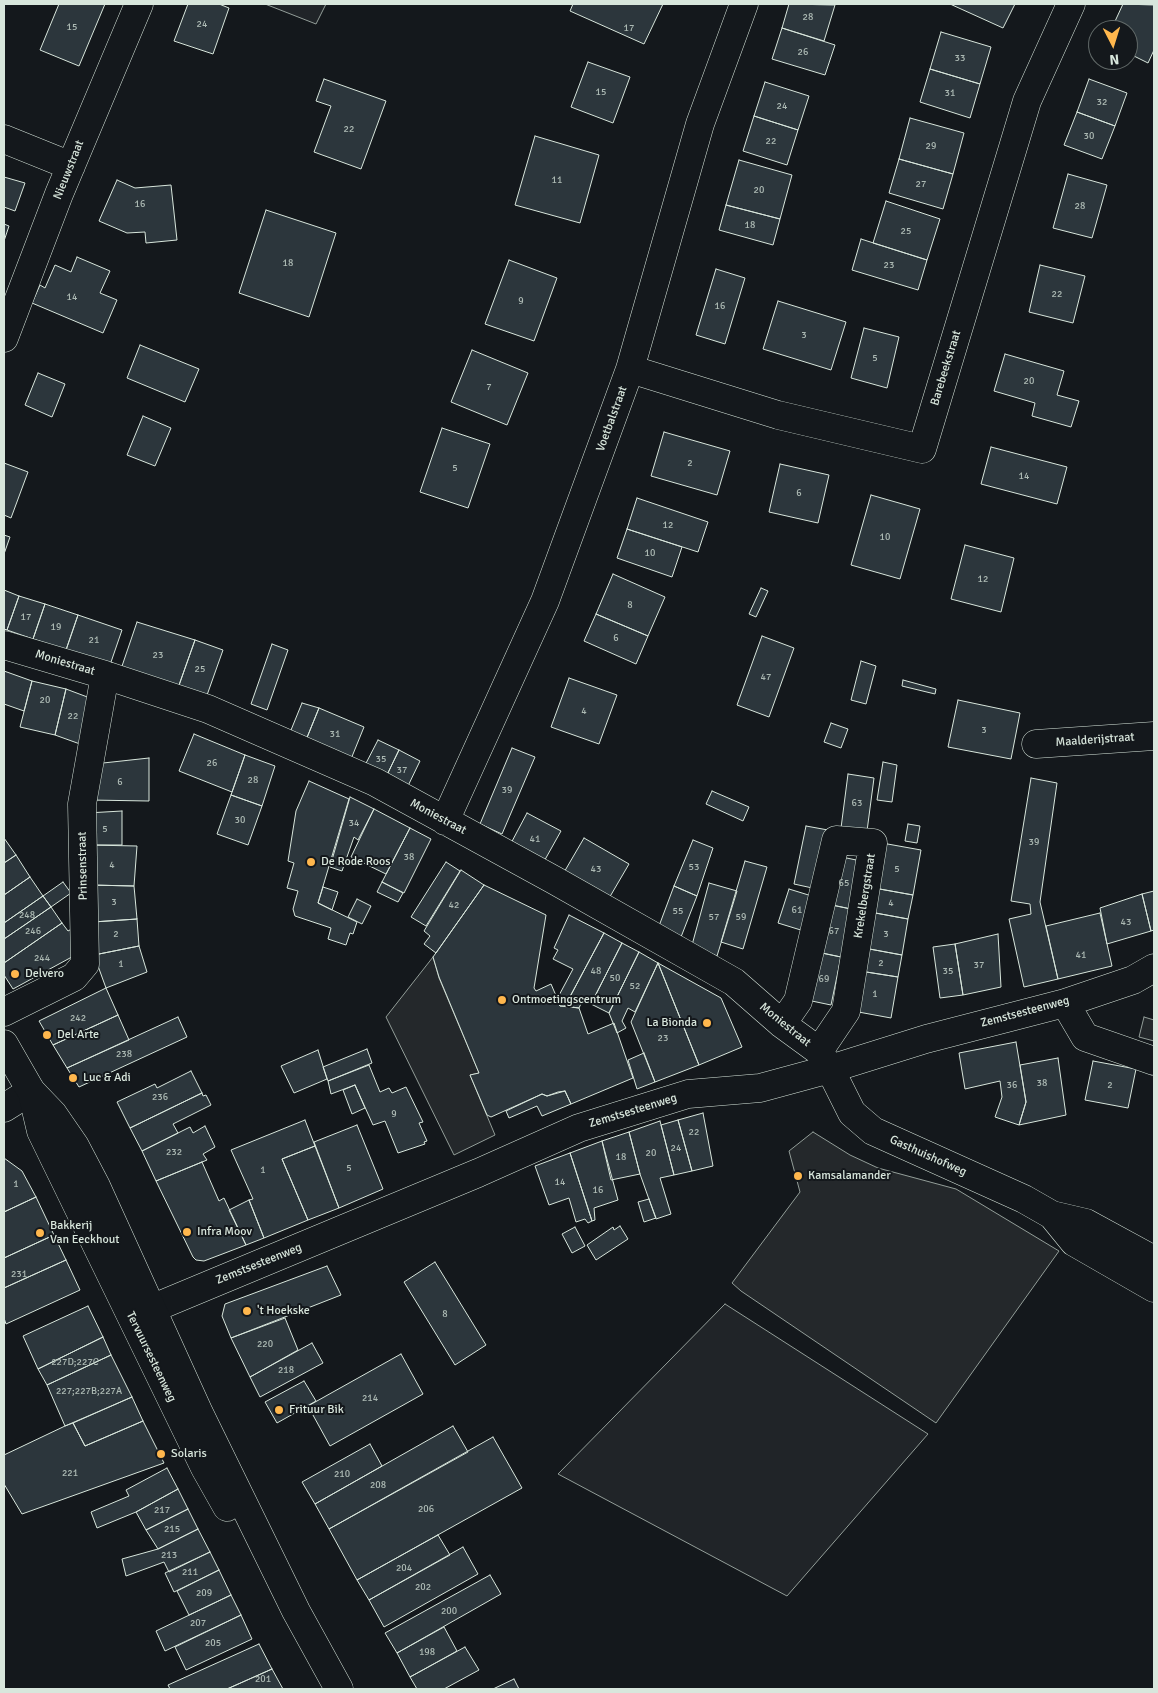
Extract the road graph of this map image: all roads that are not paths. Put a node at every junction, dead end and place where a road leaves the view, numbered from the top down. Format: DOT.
graph roads {
  1 [pos="138,4"];
  2 [pos="744,4"];
  3 [pos="1071,4"];
  4 [pos="4,139"];
  5 [pos="71,166"];
  6 [pos="4,338"];
  7 [pos="630,369"];
  8 [pos="4,645"];
  9 [pos="105,675"];
  10 [pos="1154,736"];
  11 [pos="1036,744"];
  12 [pos="445,821"];
  13 [pos="1154,968"];
  14 [pos="1065,1003"];
  15 [pos="4,1012"];
  16 [pos="782,1024"];
  17 [pos="4,1044"];
  18 [pos="825,1060"];
  19 [pos="1154,1061"];
  20 [pos="32,1091"];
  21 [pos="4,1108"];
  22 [pos="1150,1272"];
  23 [pos="142,1313"];
  24 [pos="339,1689"];
  1 -- 5 [label="street, Nieuwstraat"];
  2 -- 7 [label="street, Voetbalstraat"];
  3 -- 7 [label="street, Barebeekstraat"];
  4 -- 5 [label="street"];
  5 -- 6 [label="street, Nieuwstraat"];
  7 -- 12 [label="street, Voetbalstraat"];
  8 -- 9 [label="street, Moniestraat"];
  9 -- 12 [label="street, Moniestraat"];
  9 -- 15 [label="street, Prinsenstraat"];
  10 -- 11 [label="street, Maalderijstraat"];
  12 -- 16 [label="street, Moniestraat"];
  13 -- 14 [label="street, Zemstsesteenweg"];
  14 -- 18 [label="street, Zemstsesteenweg"];
  14 -- 19 [label="street"];
  16 -- 18 [label="street, Moniestraat"];
  16 -- 18 [label="street, Krekelbergstraat"];
  17 -- 20 [label="street, Tervuursesteenweg"];
  18 -- 22 [label="street, Gasthuishofweg"];
  18 -- 23 [label="street, Zemstsesteenweg"];
  20 -- 21 [label="street"];
  20 -- 23 [label="street, Tervuursesteenweg"];
  23 -- 24 [label="street, Tervuursesteenweg"];
}
